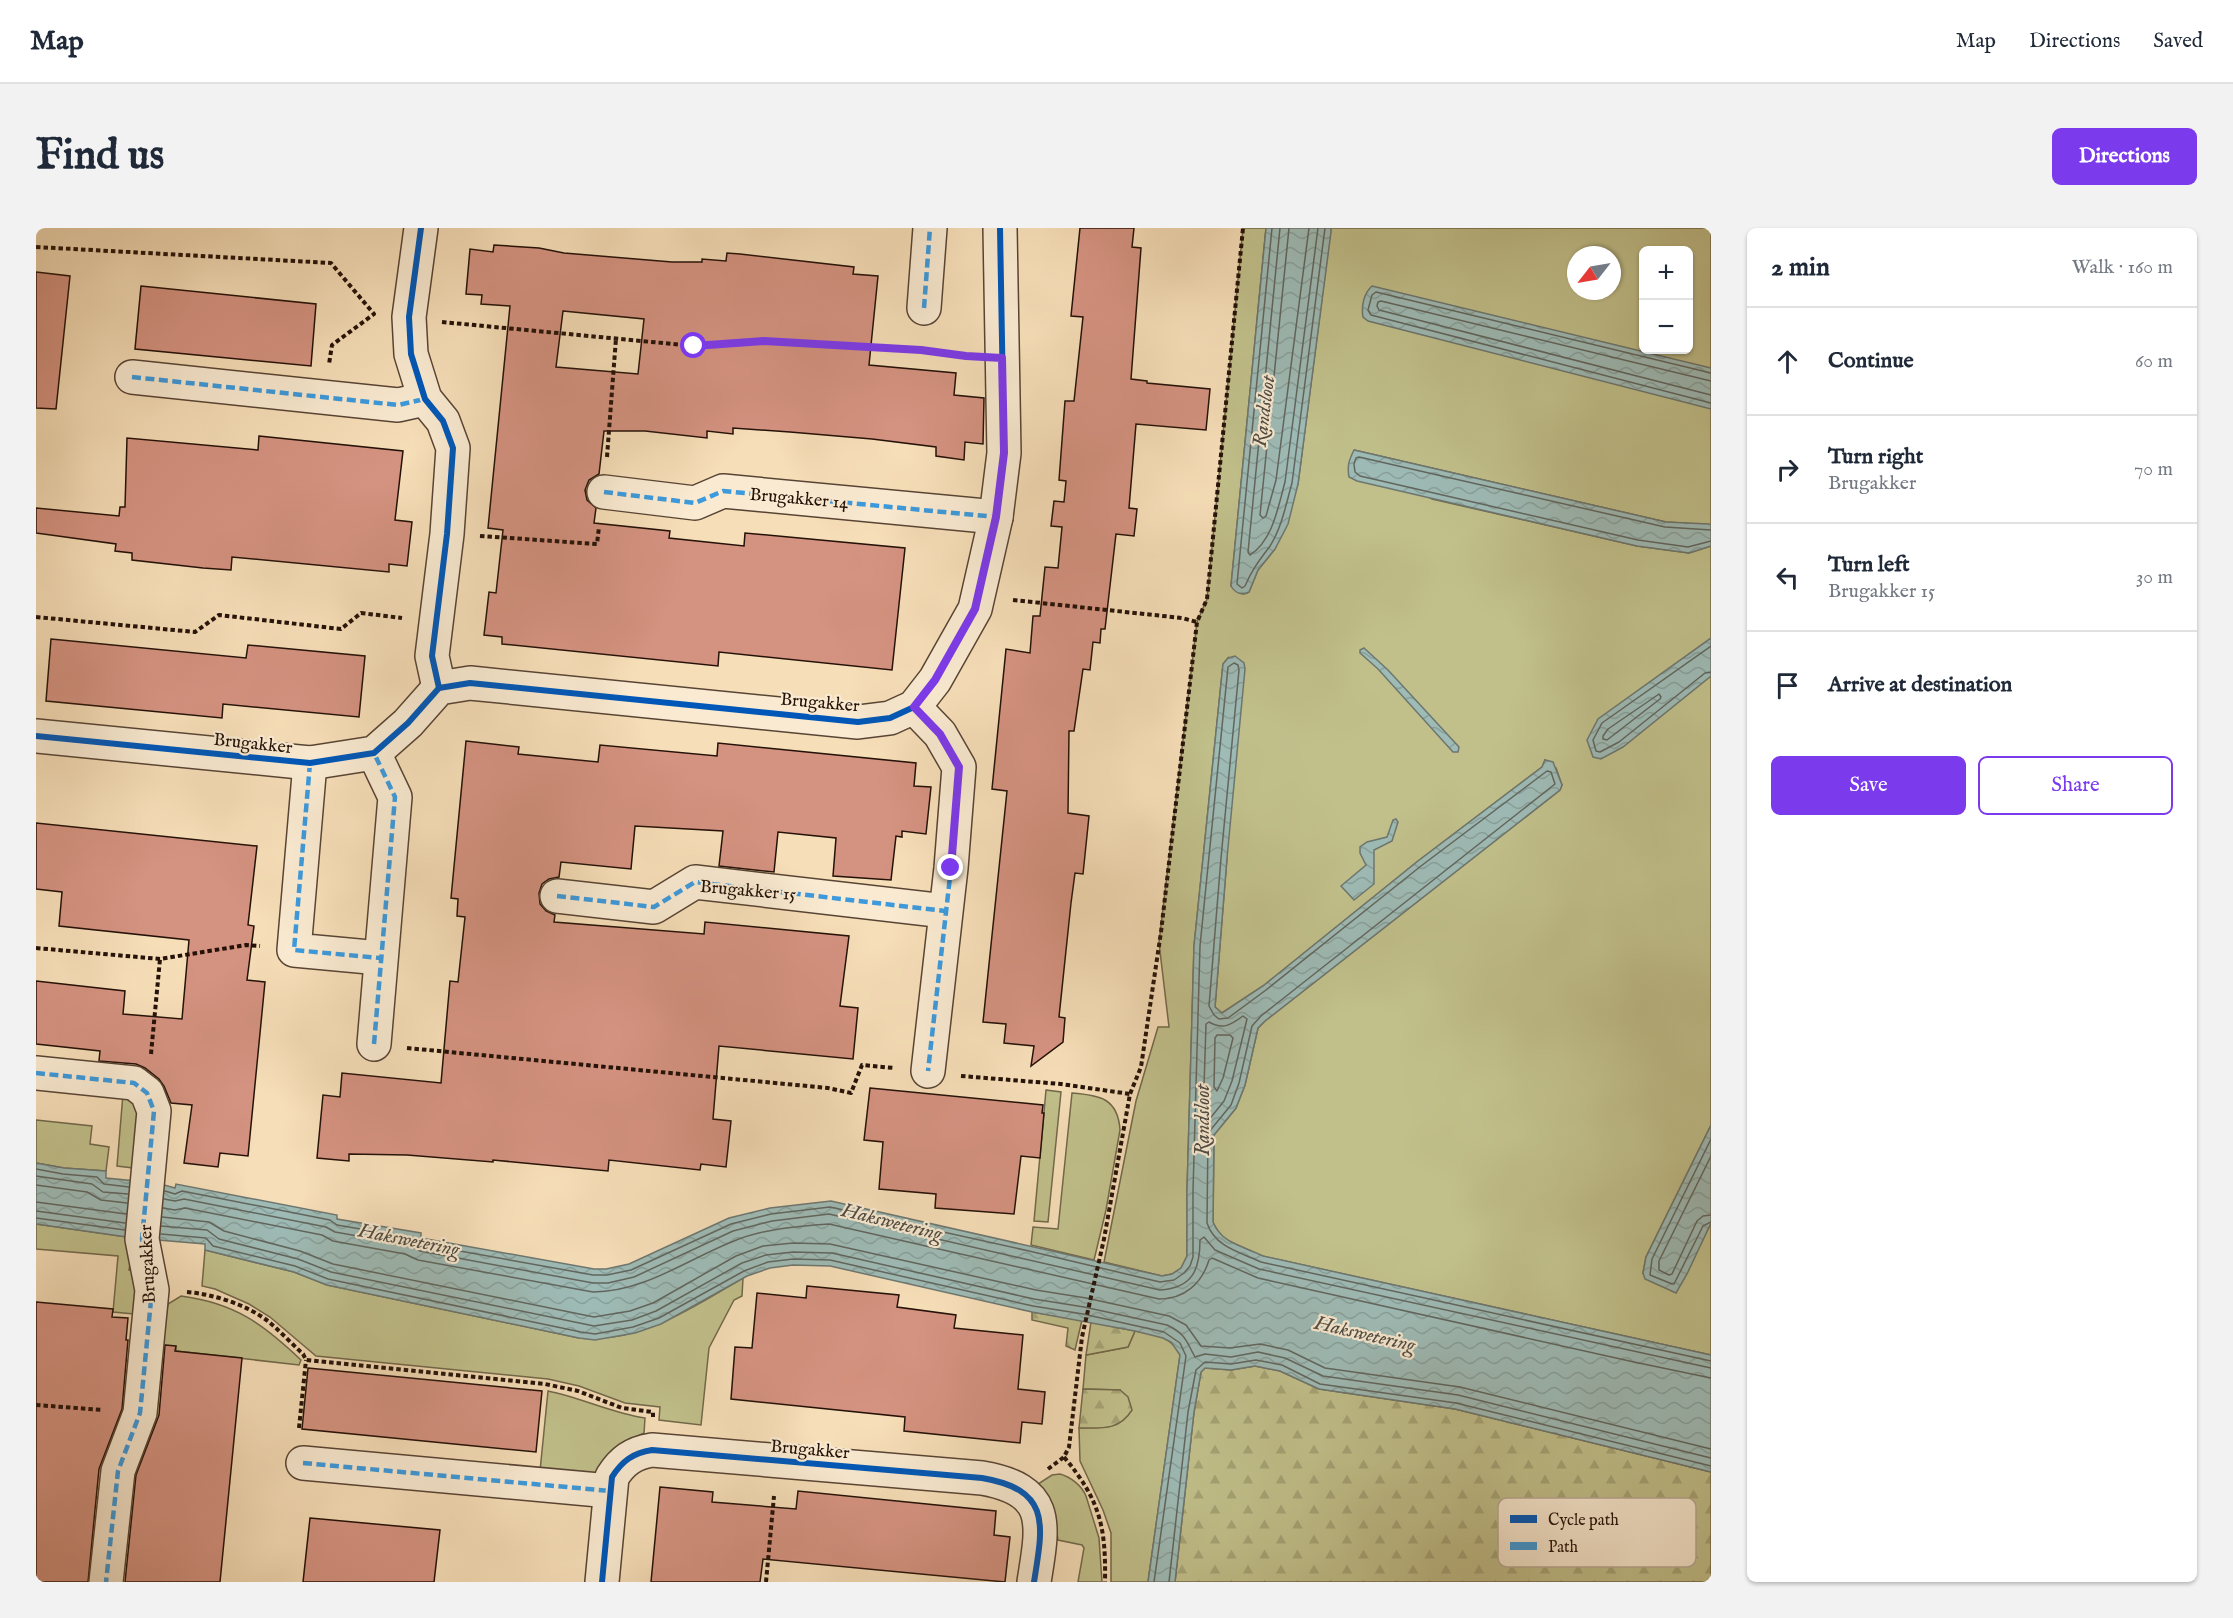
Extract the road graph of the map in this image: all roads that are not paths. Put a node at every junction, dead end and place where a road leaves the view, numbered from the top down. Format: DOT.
graph roads {
  1 [pos="421,228"];
  2 [pos="930,228"];
  3 [pos="1000,228"];
  4 [pos="924,308"];
  5 [pos="132,377"];
  6 [pos="425,399"];
  7 [pos="604,492"];
  8 [pos="996,517"];
  9 [pos="439,688"];
  10 [pos="914,707"];
  11 [pos="36,736"];
  12 [pos="374,753"];
  13 [pos="310,763"];
  14 [pos="557,896"];
  15 [pos="945,911"];
  16 [pos="380,958"];
  17 [pos="374,1044"];
  18 [pos="928,1071"];
  19 [pos="36,1073"];
  20 [pos="303,1463"];
  21 [pos="610,1491"];
  22 [pos="106,1582"];
  23 [pos="602,1582"];
  24 [pos="1034,1582"];
  1 -- 6 [label="street"];
  2 -- 4 [label="street"];
  3 -- 8 [label="street, Brugakker"];
  5 -- 6 [label="street"];
  6 -- 9 [label="street"];
  7 -- 8 [label="street, Brugakker 14"];
  8 -- 10 [label="street, Brugakker"];
  9 -- 10 [label="street, Brugakker"];
  9 -- 12 [label="street"];
  10 -- 15 [label="street"];
  11 -- 13 [label="street, Brugakker"];
  12 -- 13 [label="street, Brugakker"];
  12 -- 16 [label="street"];
  13 -- 16 [label="street, Brugakker"];
  14 -- 15 [label="street, Brugakker 15"];
  15 -- 18 [label="street"];
  16 -- 17 [label="street"];
  19 -- 22 [label="street, Brugakker"];
  20 -- 21 [label="street"];
  21 -- 23 [label="street, Brugakker"];
  21 -- 24 [label="street, Brugakker"];
}
